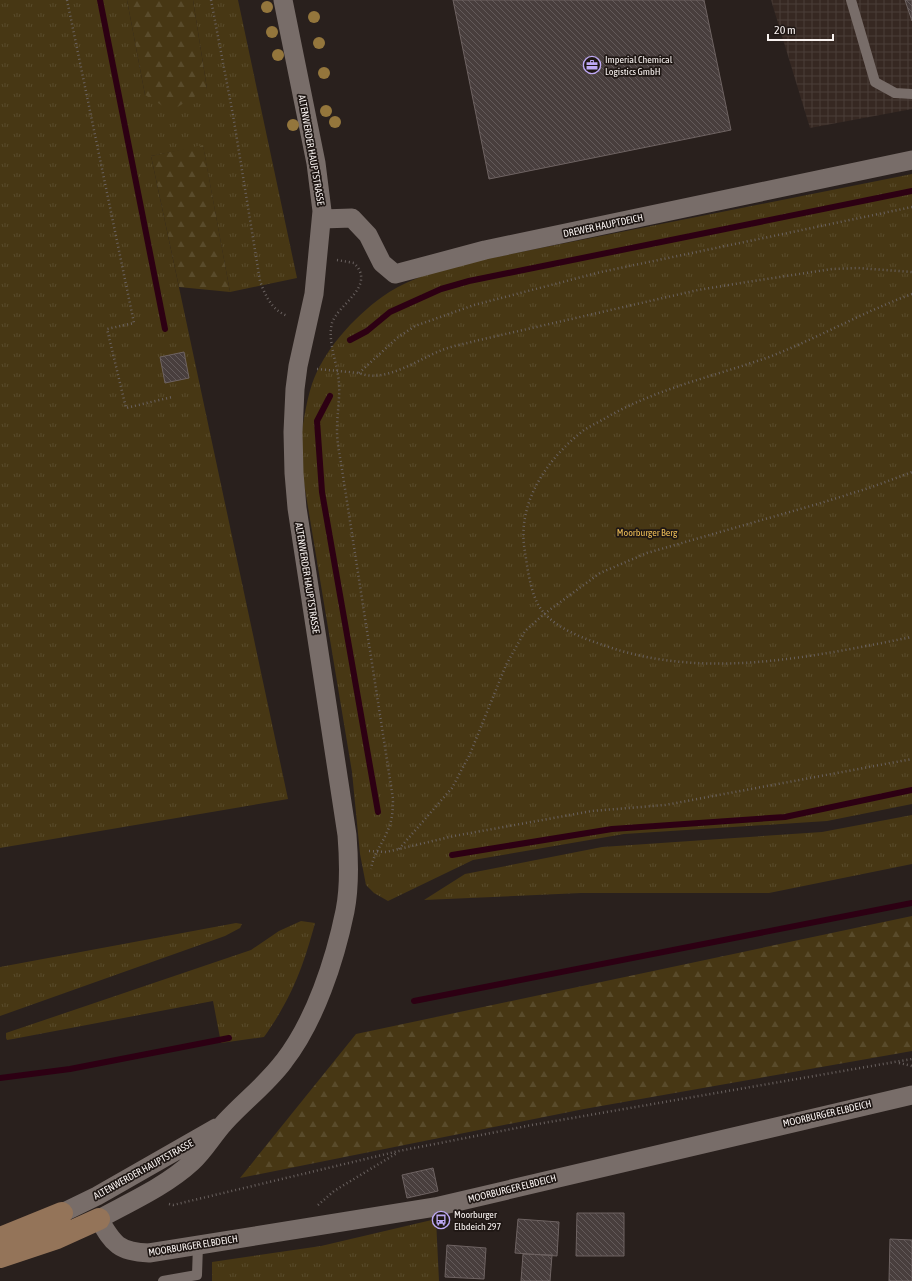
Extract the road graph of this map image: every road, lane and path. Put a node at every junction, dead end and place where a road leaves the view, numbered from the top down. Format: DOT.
graph roads {
  1 [pos="67,0"];
  2 [pos="211,0"];
  3 [pos="283,0"];
  4 [pos="851,0"];
  5 [pos="912,94"];
  6 [pos="912,160"];
  7 [pos="912,207"];
  8 [pos="322,219"];
  9 [pos="336,260"];
  10 [pos="912,272"];
  11 [pos="912,294"];
  12 [pos="308,323"];
  13 [pos="298,366"];
  14 [pos="338,372"];
  15 [pos="359,372"];
  16 [pos="172,397"];
  17 [pos="912,472"];
  18 [pos="544,614"];
  19 [pos="912,637"];
  20 [pos="912,759"];
  21 [pos="399,849"];
  22 [pos="912,1059"];
  23 [pos="897,1062"];
  24 [pos="912,1066"];
  25 [pos="912,1095"];
  26 [pos="224,1123"];
  27 [pos="399,1151"];
  28 [pos="139,1198"];
  29 [pos="62,1213"];
  30 [pos="99,1219"];
  31 [pos="315,1226"];
  32 [pos="0,1238"];
  33 [pos="198,1245"];
  34 [pos="0,1258"];
  35 [pos="163,1281"];
  1 -- 16 [label="path"];
  2 -- 12 [label="path"];
  3 -- 8 [label="street, ALTENWERDER HAUPTSTRASSE"];
  4 -- 5 [label="lane"];
  6 -- 8 [label="street, DREWER HAUPTDEICH"];
  7 -- 15 [label="path"];
  8 -- 12 [label="street, ALTENWERDER HAUPTSTRASSE"];
  9 -- 14 [label="path"];
  10 -- 15 [label="path"];
  11 -- 18 [label="path"];
  12 -- 13 [label="street, ALTENWERDER HAUPTSTRASSE"];
  13 -- 14 [label="path"];
  13 -- 26 [label="street, ALTENWERDER HAUPTSTRASSE"];
  14 -- 15 [label="path"];
  14 -- 21 [label="path"];
  17 -- 18 [label="path"];
  18 -- 19 [label="path"];
  18 -- 21 [label="path"];
  20 -- 21 [label="path"];
  22 -- 23 [label="path"];
  23 -- 24 [label="path"];
  23 -- 27 [label="path"];
  25 -- 31 [label="street, MOORBURGER ELBDEICH"];
  26 -- 28 [label="street, ALTENWERDER HAUPTSTRASSE"];
  26 -- 29 [label="street, ALTENWERDER HAUPTSTRASSE"];
  27 -- 28 [label="path"];
  27 -- 31 [label="path"];
  28 -- 30 [label="street, ALTENWERDER HAUPTSTRASSE"];
  29 -- 30 [label="street"];
  29 -- 32 [label="street"];
  30 -- 33 [label="street, MOORBURGER ELBDEICH"];
  30 -- 34 [label="street"];
  31 -- 33 [label="street, MOORBURGER ELBDEICH"];
  33 -- 35 [label="lane"];
}
